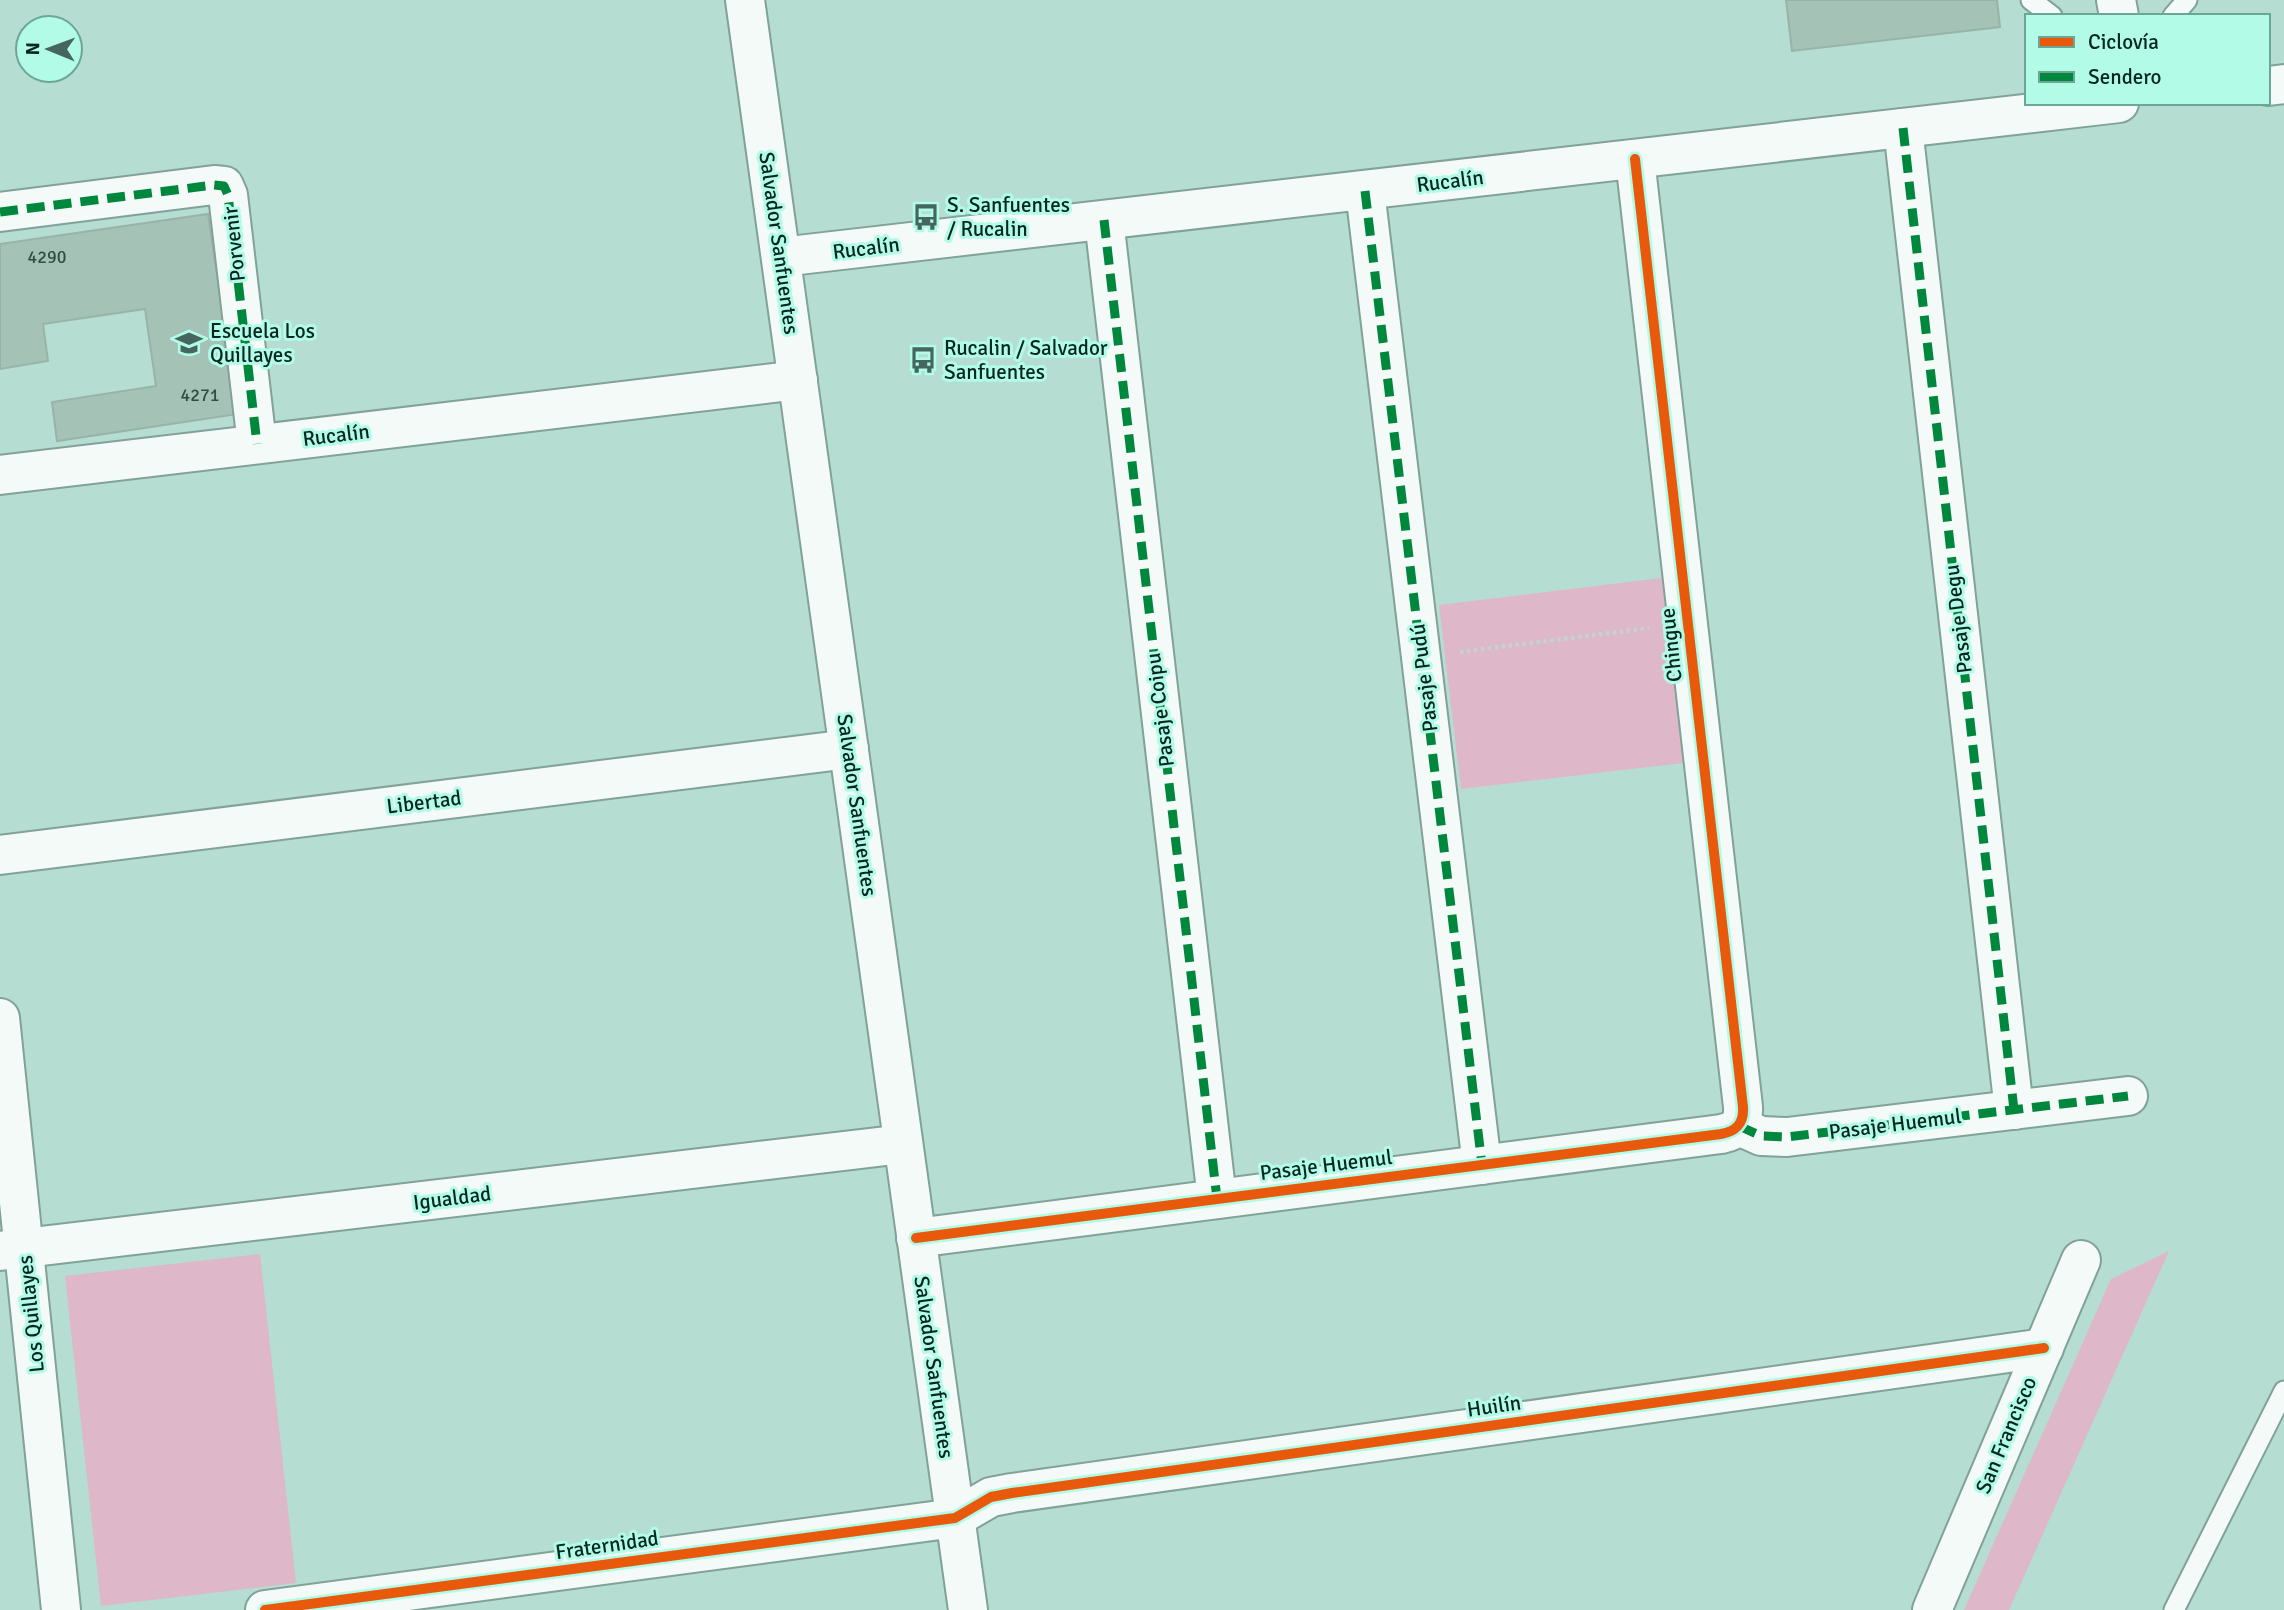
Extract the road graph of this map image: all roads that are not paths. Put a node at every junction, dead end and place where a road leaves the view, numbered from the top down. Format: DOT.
graph roads {
  1 [pos="745,0"];
  2 [pos="2031,0"];
  3 [pos="2187,0"];
  4 [pos="2049,14"];
  5 [pos="2175,14"];
  6 [pos="2102,105"];
  7 [pos="1903,128"];
  8 [pos="1634,159"];
  9 [pos="1365,191"];
  10 [pos="0,212"];
  11 [pos="1104,220"];
  12 [pos="781,257"];
  13 [pos="798,380"];
  14 [pos="257,444"];
  15 [pos="0,475"];
  16 [pos="849,749"];
  17 [pos="0,855"];
  18 [pos="0,1018"];
  19 [pos="2128,1096"];
  20 [pos="2014,1110"];
  21 [pos="1739,1126"];
  22 [pos="903,1143"];
  23 [pos="1482,1165"];
  24 [pos="1217,1199"];
  25 [pos="916,1238"];
  26 [pos="12,1250"];
  27 [pos="2081,1260"];
  28 [pos="2044,1348"];
  29 [pos="2284,1391"];
  30 [pos="955,1518"];
  31 [pos="61,1610"];
  32 [pos="265,1610"];
  33 [pos="968,1610"];
  34 [pos="1932,1610"];
  35 [pos="2174,1610"];
  1 -- 12 [label="street, Salvador Sanfuentes"];
  2 -- 4 [label="lane"];
  3 -- 5 [label="lane"];
  6 -- 7 [label="street, Rucalín"];
  7 -- 8 [label="street, Rucalín"];
  7 -- 20 [label="street, Pasaje Degu"];
  8 -- 9 [label="street, Rucalín"];
  8 -- 21 [label="street, Chingue"];
  9 -- 11 [label="street, Rucalín"];
  9 -- 23 [label="street, Pasaje Pudú"];
  10 -- 14 [label="street, Porvenir"];
  11 -- 12 [label="street, Rucalín"];
  11 -- 24 [label="street, Pasaje Coipu"];
  12 -- 13 [label="street, Salvador Sanfuentes"];
  13 -- 14 [label="street, Rucalín"];
  13 -- 16 [label="street, Salvador Sanfuentes"];
  14 -- 15 [label="street, Rucalín"];
  16 -- 17 [label="street, Libertad"];
  16 -- 22 [label="street, Salvador Sanfuentes"];
  18 -- 26 [label="street, Los Quillayes"];
  19 -- 20 [label="street, Pasaje Huemul"];
  20 -- 21 [label="street, Pasaje Huemul"];
  21 -- 23 [label="street, Pasaje Huemul"];
  22 -- 25 [label="street, Salvador Sanfuentes"];
  22 -- 26 [label="street, Igualdad"];
  23 -- 24 [label="street, Pasaje Huemul"];
  24 -- 25 [label="street, Pasaje Huemul"];
  25 -- 30 [label="street, Salvador Sanfuentes"];
  26 -- 31 [label="street, Los Quillayes"];
  27 -- 28 [label="street, San Francisco"];
  28 -- 30 [label="street, Huilín"];
  28 -- 34 [label="street, San Francisco"];
  29 -- 35 [label="lane"];
  30 -- 32 [label="street, Fraternidad"];
  30 -- 33 [label="street, Salvador Sanfuentes"];
}
